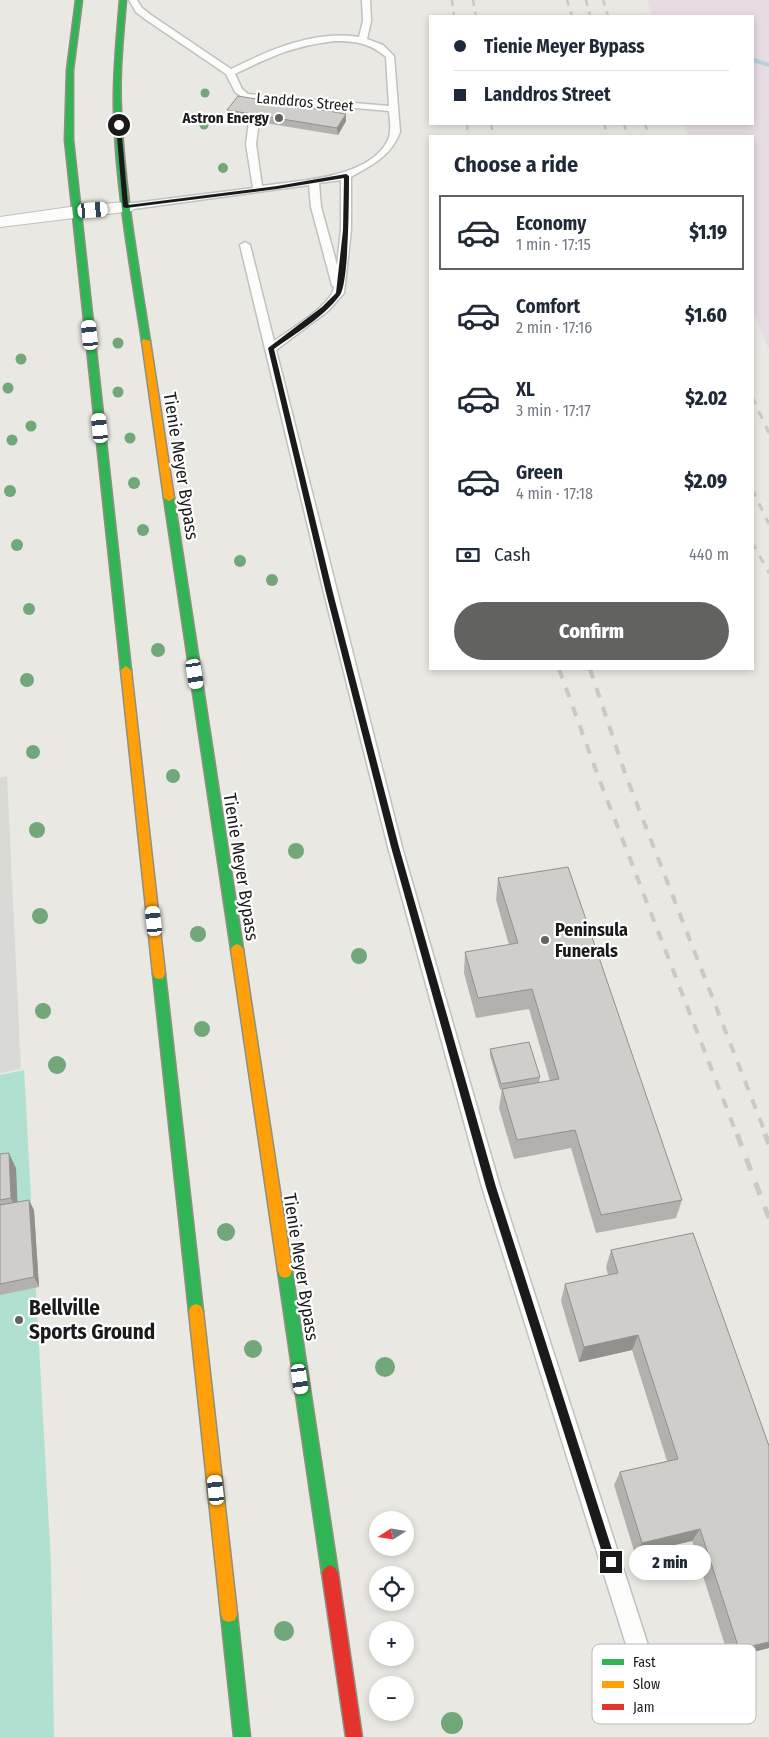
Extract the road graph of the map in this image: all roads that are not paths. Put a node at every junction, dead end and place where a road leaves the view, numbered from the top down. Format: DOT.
graph roads {
  1 [pos="80,0"];
  2 [pos="123,0"];
  3 [pos="133,0"];
  4 [pos="366,0"];
  5 [pos="362,41"];
  6 [pos="230,73"];
  7 [pos="393,109"];
  8 [pos="254,121"];
  9 [pos="346,176"];
  10 [pos="314,182"];
  11 [pos="258,190"];
  12 [pos="126,207"];
  13 [pos="77,211"];
  14 [pos="0,222"];
  15 [pos="245,245"];
  16 [pos="339,293"];
  17 [pos="271,348"];
  18 [pos="637,1644"];
  19 [pos="242,1737"];
  20 [pos="354,1737"];
  1 -- 13 [label="main road"];
  2 -- 12 [label="main road, Tienie Meyer Bypass"];
  3 -- 6 [label="lane, Landdros Street"];
  4 -- 5 [label="lane"];
  5 -- 6 [label="lane, Landdros Street"];
  5 -- 7 [label="lane, Landdros Street"];
  6 -- 7 [label="lane, Landdros Street"];
  7 -- 9 [label="lane, Landdros Street"];
  8 -- 11 [label="lane"];
  9 -- 10 [label="lane, Landdros Street"];
  9 -- 16 [label="lane"];
  10 -- 11 [label="lane, Landdros Street"];
  10 -- 16 [label="lane"];
  11 -- 12 [label="lane, Landdros Street"];
  12 -- 13 [label="street, Landdros Street"];
  12 -- 20 [label="main road, Tienie Meyer Bypass"];
  13 -- 14 [label="street, Landdros Street"];
  13 -- 19 [label="main road"];
  15 -- 17 [label="lane"];
  16 -- 17 [label="lane"];
  17 -- 18 [label="lane"];
}
